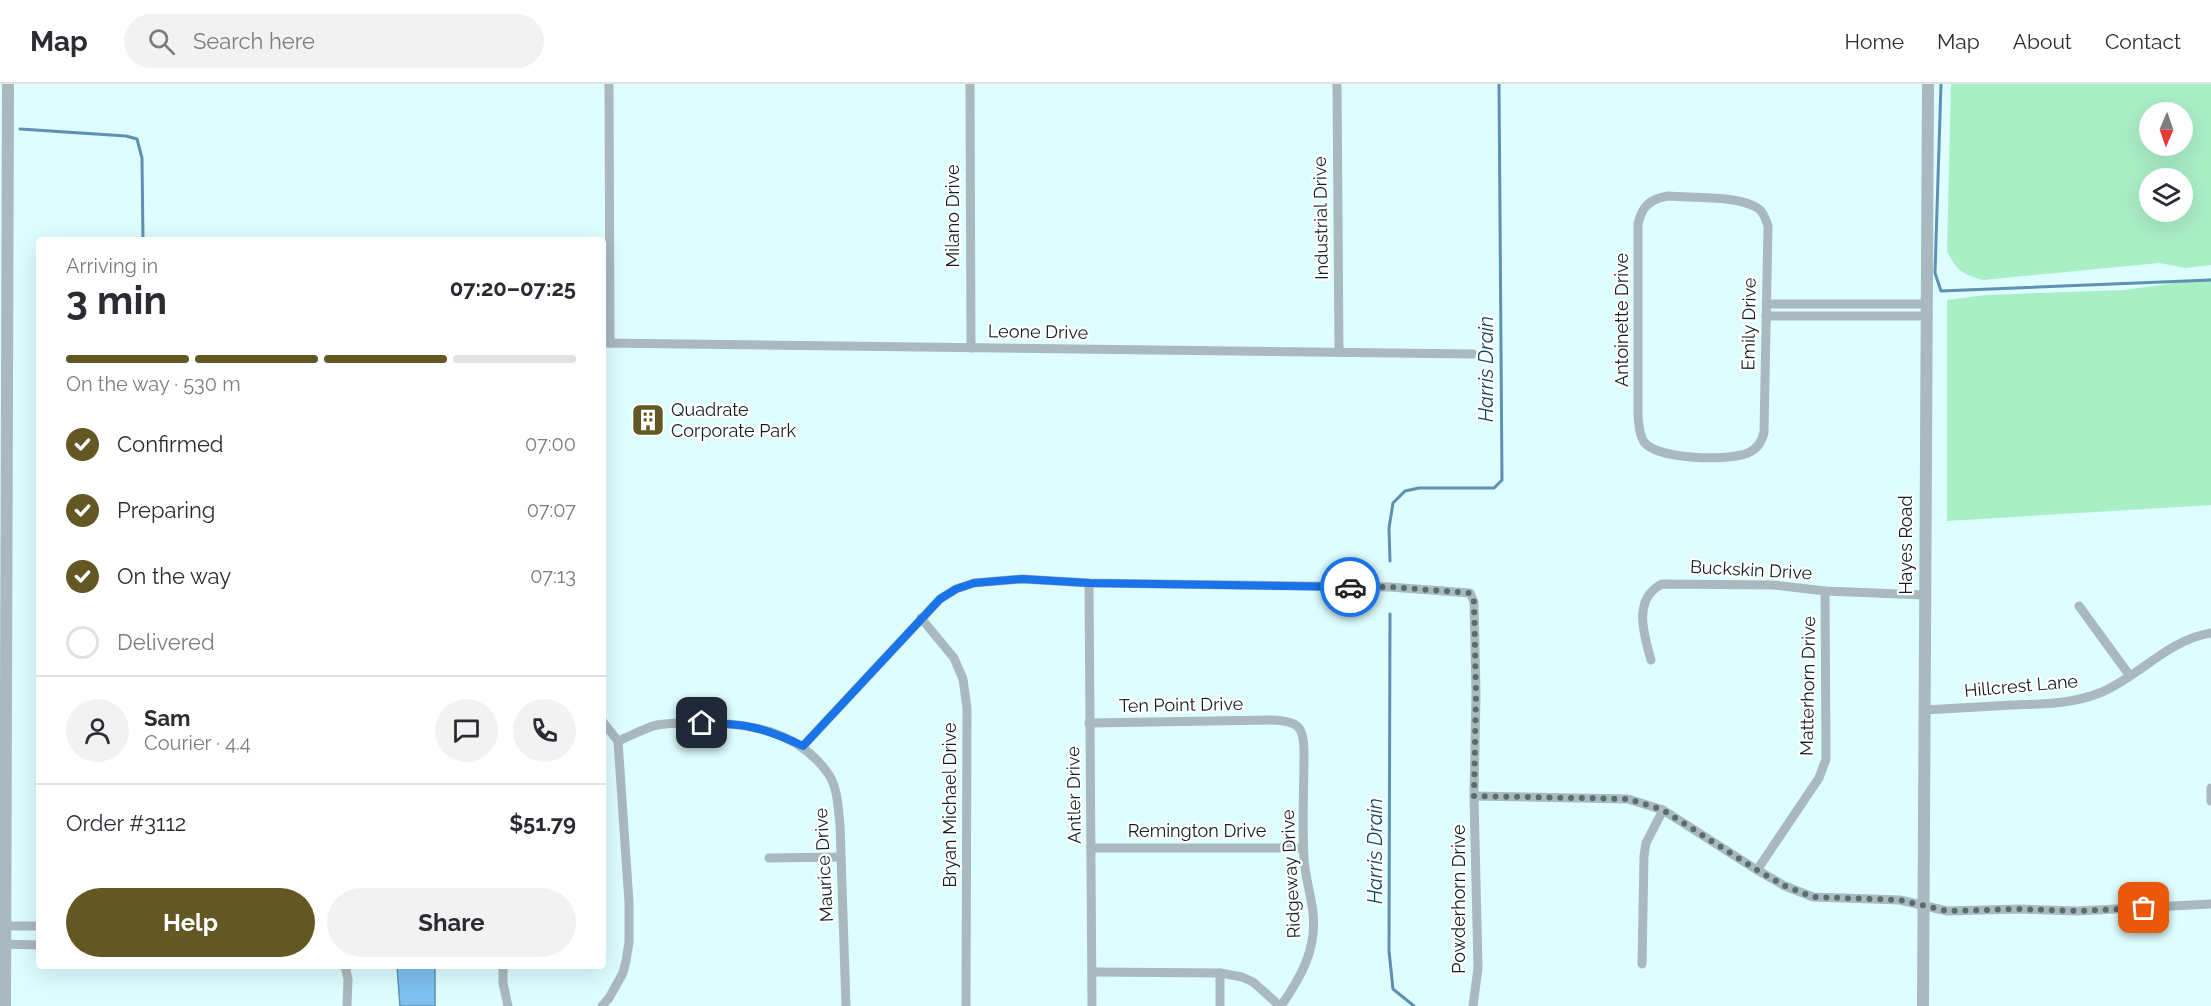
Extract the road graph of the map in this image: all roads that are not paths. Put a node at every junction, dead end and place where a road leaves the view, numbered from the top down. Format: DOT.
graph roads {
  1 [pos="8,84"];
  2 [pos="609,84"];
  3 [pos="970,84"];
  4 [pos="1337,84"];
  5 [pos="1928,84"];
  6 [pos="1768,226"];
  7 [pos="1766,304"];
  8 [pos="1838,304"];
  9 [pos="1926,310"];
  10 [pos="1766,316"];
  11 [pos="1838,316"];
  12 [pos="606,343"];
  13 [pos="970,348"];
  14 [pos="1339,352"];
  15 [pos="1473,354"];
  16 [pos="1764,422"];
  17 [pos="1089,583"];
  18 [pos="1826,591"];
  19 [pos="1924,595"];
  20 [pos="2079,606"];
  21 [pos="921,618"];
  22 [pos="2211,633"];
  23 [pos="1651,660"];
  24 [pos="2130,676"];
  25 [pos="1924,710"];
  26 [pos="1272,720"];
  27 [pos="1089,723"];
  28 [pos="606,726"];
  29 [pos="618,741"];
  30 [pos="803,746"];
  31 [pos="2211,788"];
  32 [pos="1474,796"];
  33 [pos="2211,801"];
  34 [pos="1663,810"];
  35 [pos="1091,848"];
  36 [pos="1303,848"];
  37 [pos="841,857"];
  38 [pos="769,858"];
  39 [pos="1757,870"];
  40 [pos="2211,904"];
  41 [pos="1923,905"];
  42 [pos="3,926"];
  43 [pos="36,926"];
  44 [pos="3,944"];
  45 [pos="36,945"];
  46 [pos="1642,964"];
  47 [pos="346,969"];
  48 [pos="503,969"];
  49 [pos="1093,972"];
  50 [pos="1220,973"];
  51 [pos="6,1006"];
  52 [pos="346,1006"];
  53 [pos="508,1006"];
  54 [pos="602,1006"];
  55 [pos="846,1006"];
  56 [pos="966,1006"];
  57 [pos="1092,1006"];
  58 [pos="1220,1006"];
  59 [pos="1281,1006"];
  60 [pos="1473,1006"];
  61 [pos="1923,1006"];
  1 -- 42 [label="street"];
  2 -- 12 [label="street"];
  3 -- 13 [label="street, Milano Drive"];
  4 -- 14 [label="street, Industrial Drive"];
  5 -- 9 [label="street, Hayes Road"];
  6 -- 7 [label="street, Emily Drive"];
  6 -- 16 [label="street, Antoinette Drive"];
  7 -- 8 [label="street"];
  7 -- 10 [label="street, Emily Drive"];
  8 -- 9 [label="street"];
  8 -- 11 [label="street"];
  9 -- 11 [label="street"];
  9 -- 19 [label="street, Hayes Road"];
  10 -- 11 [label="street"];
  10 -- 16 [label="street, Emily Drive"];
  12 -- 13 [label="street, Leone Drive"];
  13 -- 14 [label="street, Leone Drive"];
  14 -- 15 [label="street, Leone Drive"];
  17 -- 21 [label="street"];
  17 -- 27 [label="street, Antler Drive"];
  17 -- 32 [label="street, Powderhorn Drive"];
  18 -- 19 [label="street, Buckskin Drive"];
  18 -- 23 [label="street, Buckskin Drive"];
  18 -- 39 [label="street, Matterhorn Drive"];
  19 -- 25 [label="street, Hayes Road"];
  20 -- 24 [label="street"];
  21 -- 30 [label="street"];
  21 -- 56 [label="street, Bryan Michael Drive"];
  22 -- 24 [label="street, Hillcrest Lane"];
  24 -- 25 [label="street, Hillcrest Lane"];
  25 -- 41 [label="street, Hayes Road"];
  26 -- 27 [label="street, Ten Point Drive"];
  26 -- 36 [label="street, Ridgeway Drive"];
  27 -- 35 [label="street, Antler Drive"];
  28 -- 29 [label="street"];
  29 -- 30 [label="street, Maurice Drive"];
  29 -- 54 [label="street"];
  30 -- 37 [label="street, Maurice Drive"];
  31 -- 33 [label="street"];
  32 -- 34 [label="street"];
  32 -- 60 [label="street, Powderhorn Drive"];
  34 -- 39 [label="street"];
  34 -- 46 [label="street"];
  35 -- 36 [label="street, Remington Drive"];
  35 -- 49 [label="street, Antler Drive"];
  36 -- 59 [label="street, Ridgeway Drive"];
  37 -- 38 [label="street"];
  37 -- 55 [label="street, Maurice Drive"];
  39 -- 41 [label="street"];
  40 -- 41 [label="street"];
  41 -- 61 [label="street, Hayes Road"];
  42 -- 43 [label="street"];
  42 -- 44 [label="street"];
  44 -- 45 [label="street"];
  44 -- 51 [label="street"];
  47 -- 52 [label="street"];
  48 -- 53 [label="street"];
  49 -- 50 [label="street"];
  49 -- 57 [label="street, Antler Drive"];
  50 -- 58 [label="street"];
  50 -- 59 [label="street"];
}
